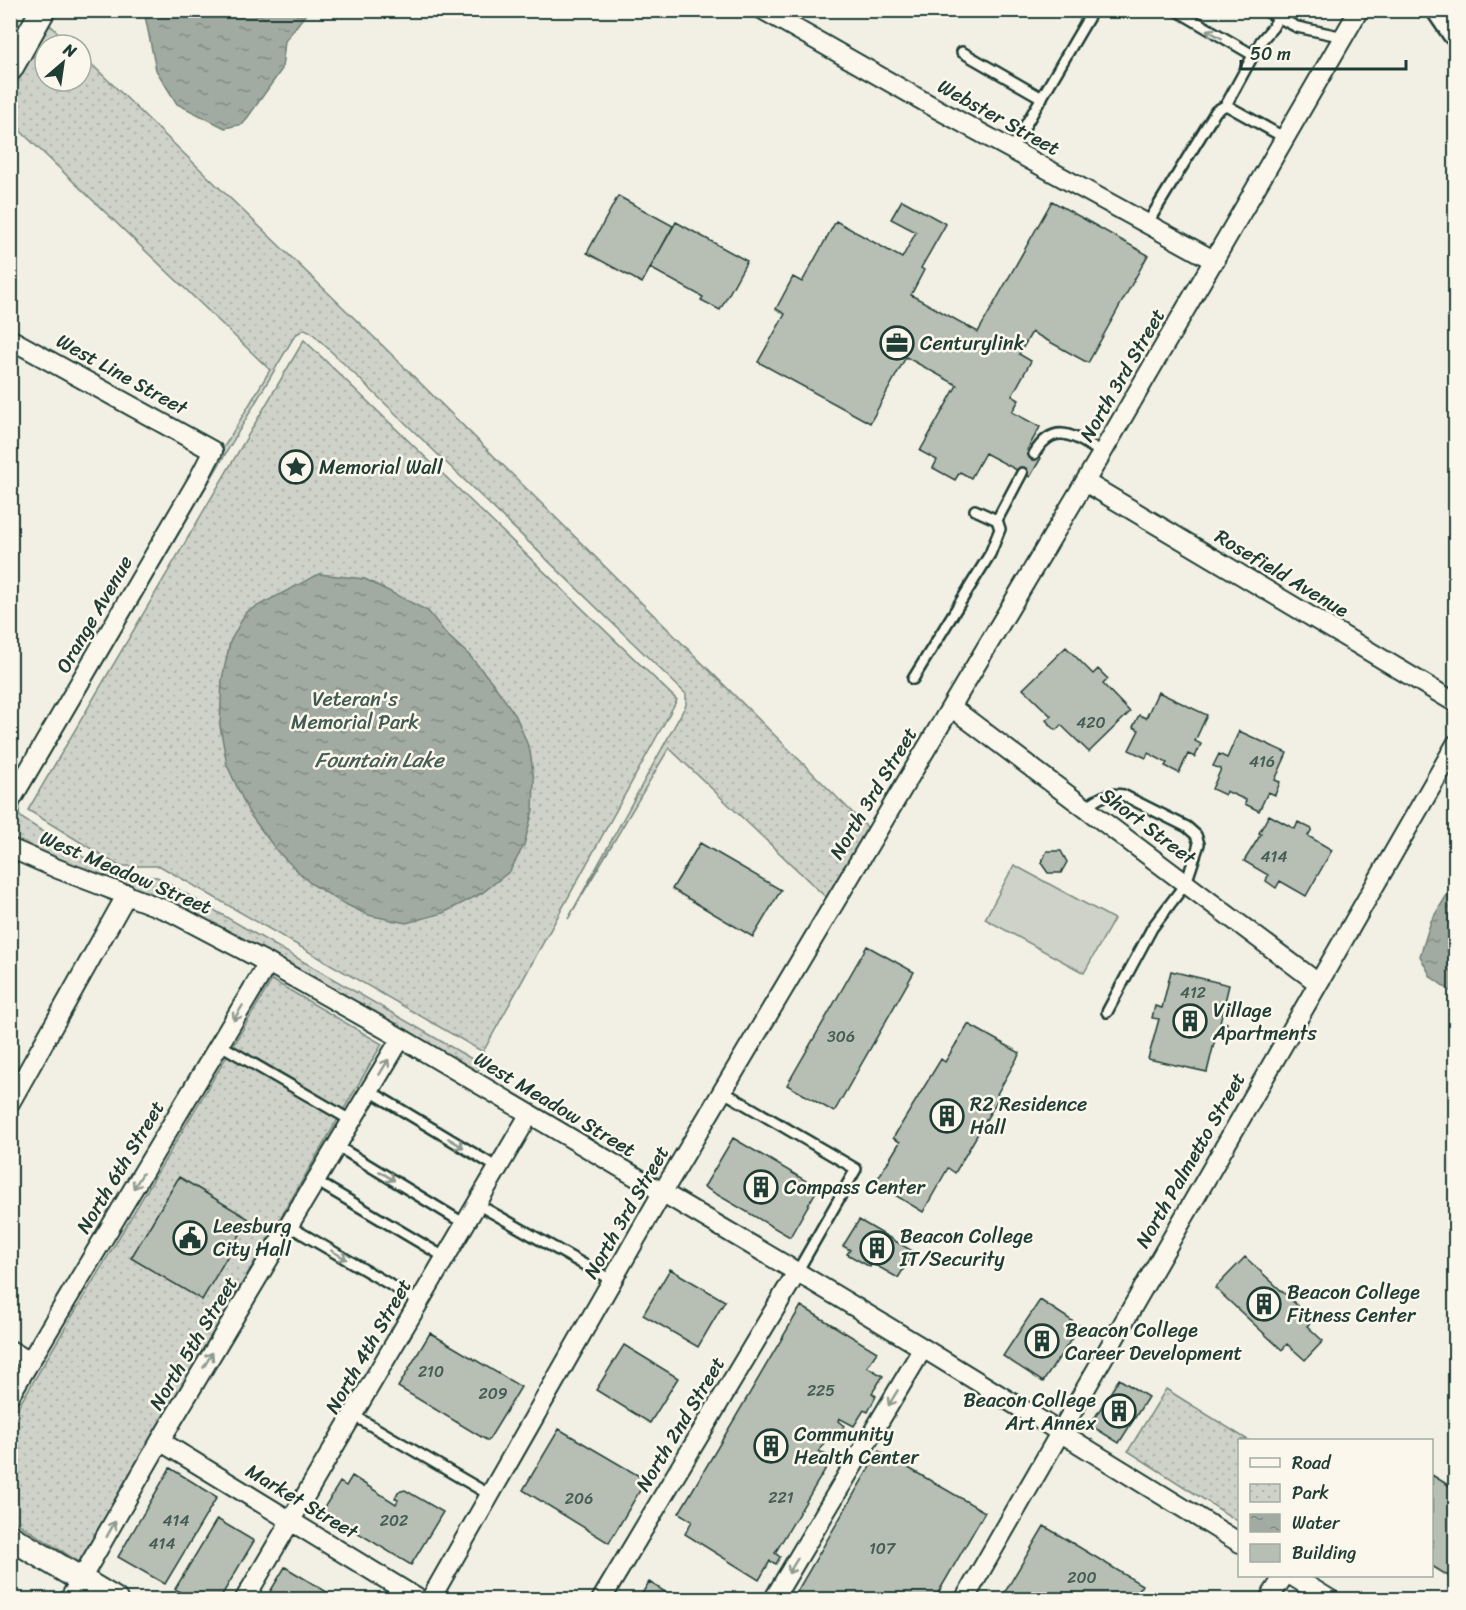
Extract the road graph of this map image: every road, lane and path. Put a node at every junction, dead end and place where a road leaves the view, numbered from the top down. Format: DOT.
graph roads {
  1 [pos="43,10"];
  2 [pos="763,10"];
  3 [pos="1094,10"];
  4 [pos="1176,10"];
  5 [pos="1264,10"];
  6 [pos="1359,10"];
  7 [pos="1441,10"];
  8 [pos="1280,14"];
  9 [pos="1455,32"];
  10 [pos="1344,36"];
  11 [pos="962,52"];
  12 [pos="1253,55"];
  13 [pos="10,69"];
  14 [pos="1042,98"];
  15 [pos="1226,105"];
  16 [pos="1286,138"];
  17 [pos="1011,150"];
  18 [pos="1147,224"];
  19 [pos="1215,261"];
  20 [pos="10,339"];
  21 [pos="211,450"];
  22 [pos="1102,453"];
  23 [pos="1034,454"];
  24 [pos="1022,473"];
  25 [pos="1085,482"];
  26 [pos="975,510"];
  27 [pos="997,520"];
  28 [pos="913,679"];
  29 [pos="1455,703"];
  30 [pos="951,706"];
  31 [pos="1453,755"];
  32 [pos="10,802"];
  33 [pos="1085,808"];
  34 [pos="10,848"];
  35 [pos="1186,883"];
  36 [pos="128,894"];
  37 [pos="268,963"];
  38 [pos="1318,982"];
  39 [pos="1107,1012"];
  40 [pos="401,1038"];
  41 [pos="219,1044"];
  42 [pos="370,1091"];
  43 [pos="722,1091"];
  44 [pos="10,1103"];
  45 [pos="529,1115"];
  46 [pos="352,1120"];
  47 [pos="337,1146"];
  48 [pos="498,1168"];
  49 [pos="316,1181"];
  50 [pos="662,1193"];
  51 [pos="477,1204"];
  52 [pos="465,1224"];
  53 [pos="289,1226"];
  54 [pos="446,1258"];
  55 [pos="797,1272"];
  56 [pos="613,1281"];
  57 [pos="420,1302"];
  58 [pos="923,1348"];
  59 [pos="10,1350"];
  60 [pos="30,1362"];
  61 [pos="10,1395"];
  62 [pos="353,1415"];
  63 [pos="1060,1432"];
  64 [pos="160,1441"];
  65 [pos="490,1495"];
  66 [pos="290,1521"];
  67 [pos="10,1537"];
  68 [pos="1238,1542"];
  69 [pos="1283,1577"];
  70 [pos="1295,1577"];
  71 [pos="76,1590"];
  72 [pos="115,1599"];
  73 [pos="244,1599"];
  74 [pos="420,1599"];
  75 [pos="430,1599"];
  76 [pos="601,1599"];
  77 [pos="773,1599"];
  78 [pos="964,1599"];
  79 [pos="1268,1599"];
  80 [pos="1331,1599"];
  1 -- 13 [label="main road"];
  2 -- 17 [label="street, Webster Street"];
  3 -- 14 [label="lane"];
  12 -- 4 [label="lane, one-way"];
  5 -- 8 [label="lane"];
  6 -- 10 [label="street, North 3rd Street"];
  7 -- 9 [label="main road"];
  8 -- 10 [label="lane"];
  8 -- 12 [label="lane"];
  10 -- 16 [label="street, North 3rd Street"];
  11 -- 14 [label="lane"];
  12 -- 15 [label="lane"];
  14 -- 17 [label="lane"];
  15 -- 16 [label="lane"];
  15 -- 18 [label="lane"];
  16 -- 19 [label="street, North 3rd Street"];
  17 -- 18 [label="street, Webster Street"];
  18 -- 19 [label="street, Webster Street"];
  19 -- 22 [label="street, North 3rd Street"];
  20 -- 21 [label="street, West Line Street"];
  21 -- 32 [label="street, Orange Avenue"];
  22 -- 23 [label="lane"];
  22 -- 25 [label="street, North 3rd Street"];
  24 -- 27 [label="lane"];
  25 -- 29 [label="street, Rosefield Avenue"];
  25 -- 30 [label="street, North 3rd Street"];
  26 -- 27 [label="lane"];
  27 -- 28 [label="lane"];
  30 -- 33 [label="street, Short Street"];
  30 -- 43 [label="street, North 3rd Street"];
  31 -- 38 [label="street, North Palmetto Street"];
  33 -- 35 [label="street, Short Street"];
  33 -- 35 [label="lane"];
  34 -- 36 [label="street, West Meadow Street"];
  35 -- 38 [label="street, Short Street"];
  35 -- 39 [label="lane"];
  36 -- 37 [label="street, West Meadow Street"];
  36 -- 44 [label="street"];
  37 -- 40 [label="street, West Meadow Street"];
  37 -- 41 [label="street, North 6th Street, one-way"];
  38 -- 63 [label="street, North Palmetto Street"];
  42 -- 40 [label="street, North 5th Street, one-way"];
  40 -- 45 [label="street, West Meadow Street"];
  41 -- 46 [label="lane"];
  41 -- 60 [label="street, North 6th Street, one-way"];
  42 -- 46 [label="street, North 5th Street"];
  42 -- 48 [label="lane, one-way"];
  43 -- 50 [label="street, North 3rd Street"];
  43 -- 55 [label="lane"];
  45 -- 48 [label="street, North 4th Street"];
  45 -- 50 [label="street, West Meadow Street"];
  46 -- 47 [label="street, North 5th Street"];
  47 -- 49 [label="street, North 5th Street"];
  47 -- 52 [label="lane, one-way"];
  48 -- 51 [label="street, North 4th Street"];
  49 -- 53 [label="street, North 5th Street"];
  49 -- 54 [label="lane"];
  50 -- 55 [label="street, West Meadow Street"];
  50 -- 56 [label="street, North 3rd Street"];
  51 -- 52 [label="street, North 4th Street"];
  51 -- 56 [label="lane"];
  52 -- 54 [label="street, North 4th Street"];
  53 -- 57 [label="lane, one-way"];
  64 -- 53 [label="street, North 5th Street, one-way"];
  54 -- 57 [label="street, North 4th Street"];
  55 -- 58 [label="street, West Meadow Street"];
  55 -- 76 [label="street, North 2nd Street"];
  56 -- 65 [label="street, North 3rd Street"];
  57 -- 62 [label="street, North 4th Street"];
  58 -- 63 [label="street, West Meadow Street"];
  58 -- 77 [label="street, one-way"];
  59 -- 60 [label="street"];
  60 -- 61 [label="street, North 6th Street"];
  62 -- 65 [label="lane"];
  62 -- 66 [label="street, North 4th Street"];
  63 -- 68 [label="street, West Meadow Street"];
  63 -- 78 [label="street, North Palmetto Street"];
  64 -- 66 [label="street, Market Street"];
  71 -- 64 [label="street, North 5th Street, one-way"];
  65 -- 75 [label="street, North 3rd Street"];
  66 -- 73 [label="street, North 4th Street"];
  66 -- 74 [label="street, Market Street"];
  67 -- 71 [label="main road"];
  69 -- 79 [label="street"];
  70 -- 80 [label="street"];
  71 -- 72 [label="main road"];
}
